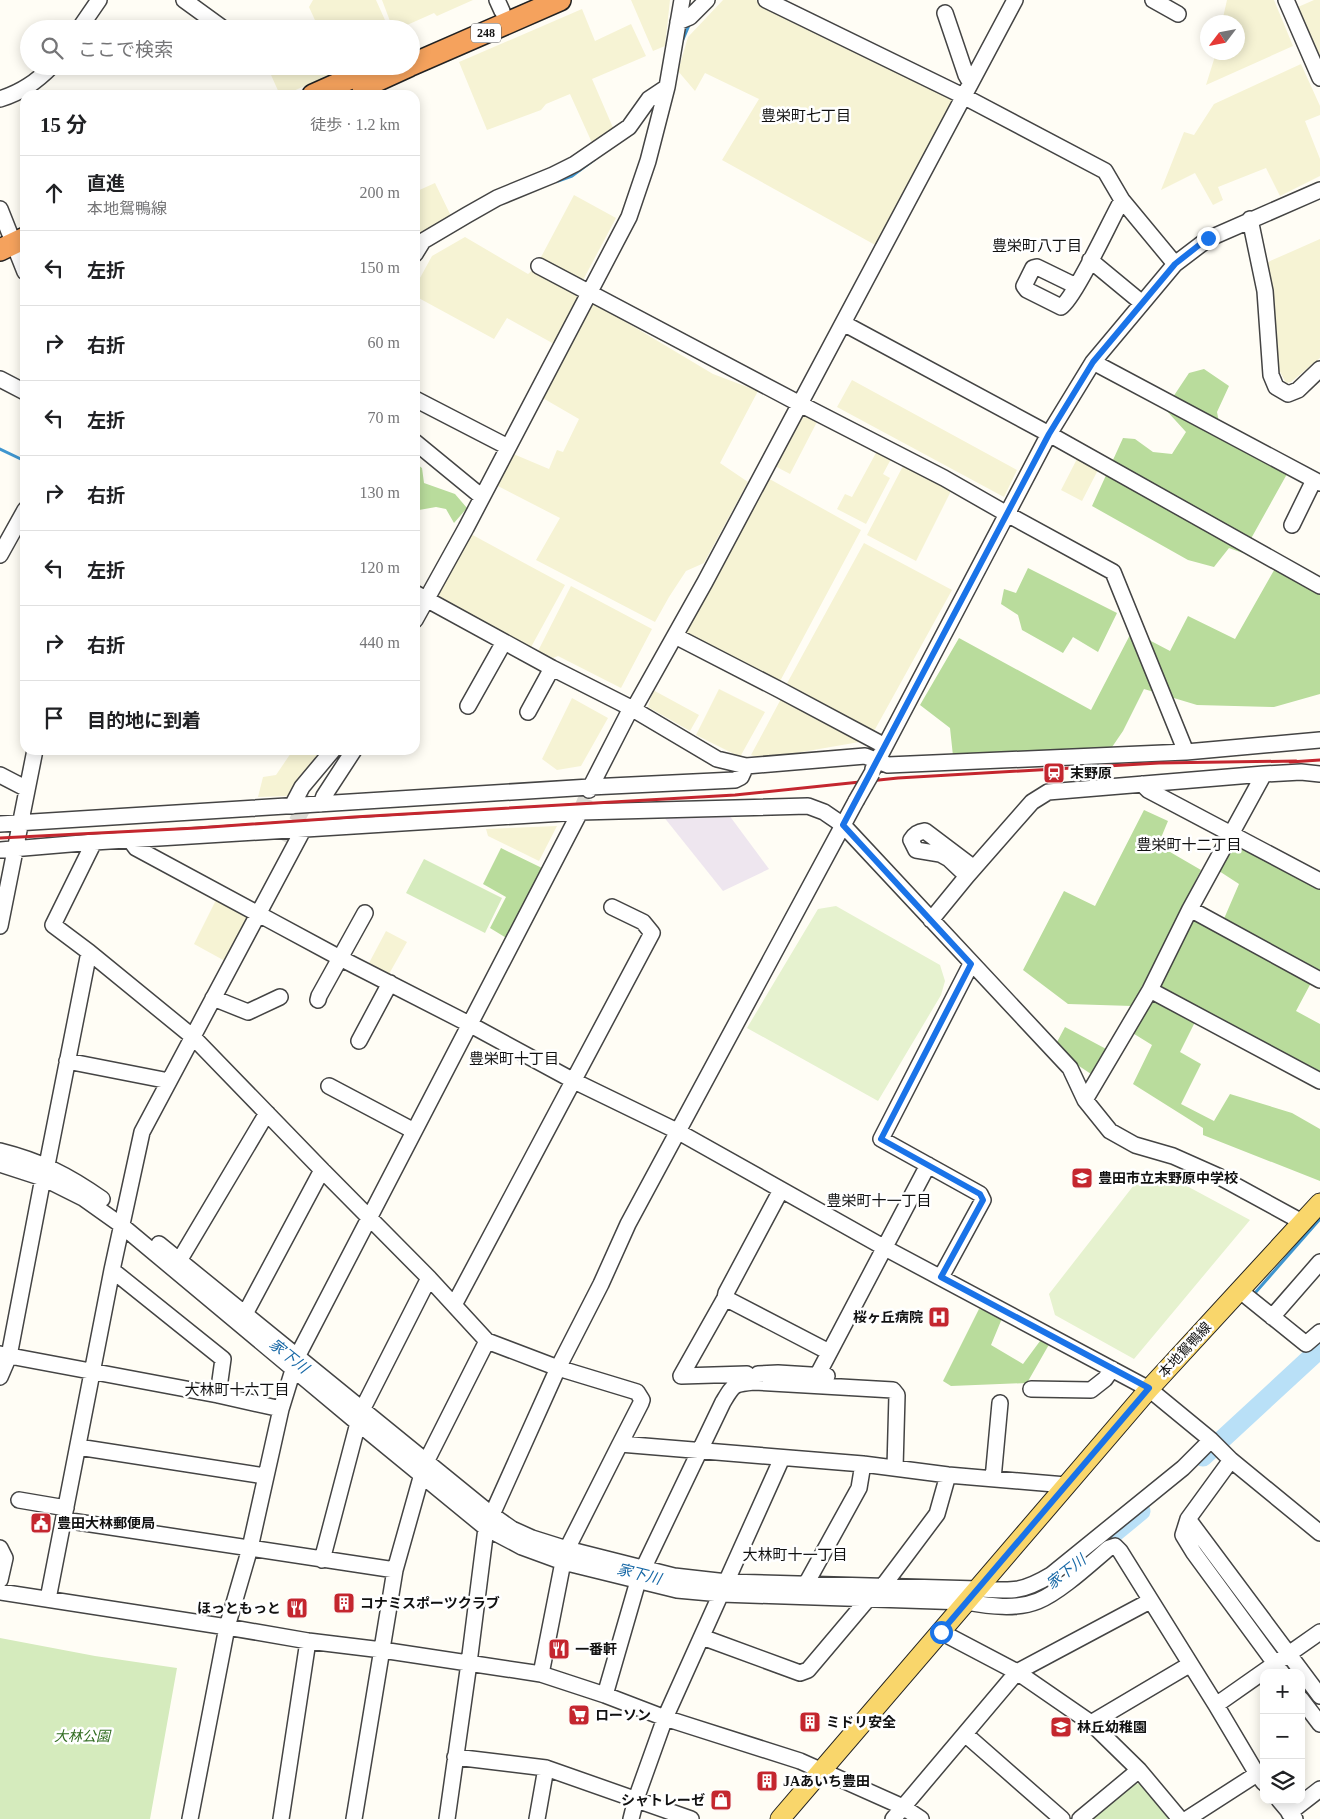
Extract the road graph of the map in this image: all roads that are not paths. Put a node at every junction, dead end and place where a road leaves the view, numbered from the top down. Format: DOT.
graph roads {
  1 [pos="99,0"];
  2 [pos="184,0"];
  3 [pos="526,0"];
  4 [pos="560,0"];
  5 [pos="682,0"];
  6 [pos="707,0"];
  7 [pos="766,0"];
  8 [pos="1153,0"];
  9 [pos="1286,0"];
  10 [pos="1011,3"];
  11 [pos="499,6"];
  12 [pos="945,14"];
  13 [pos="1178,14"];
  14 [pos="85,20"];
  15 [pos="212,20"];
  16 [pos="678,22"];
  17 [pos="420,46"];
  18 [pos="420,62"];
  19 [pos="44,75"];
  20 [pos="358,75"];
  21 [pos="390,75"];
  22 [pos="1320,78"];
  23 [pos="970,82"];
  24 [pos="667,87"];
  25 [pos="24,90"];
  26 [pos="324,90"];
  27 [pos="355,90"];
  28 [pos="20,92"];
  29 [pos="964,96"];
  30 [pos="0,99"];
  31 [pos="1320,190"];
  32 [pos="1122,200"];
  33 [pos="0,209"];
  34 [pos="1250,220"];
  35 [pos="12,237"];
  36 [pos="420,246"];
  37 [pos="20,259"];
  38 [pos="1090,260"];
  39 [pos="1175,264"];
  40 [pos="539,266"];
  41 [pos="1076,286"];
  42 [pos="589,292"];
  43 [pos="1142,303"];
  44 [pos="843,323"];
  45 [pos="1093,362"];
  46 [pos="1320,369"];
  47 [pos="0,379"];
  48 [pos="20,389"];
  49 [pos="800,404"];
  50 [pos="420,405"];
  51 [pos="1049,434"];
  52 [pos="420,446"];
  53 [pos="508,447"];
  54 [pos="1317,481"];
  55 [pos="482,497"];
  56 [pos="1006,514"];
  57 [pos="20,519"];
  58 [pos="1292,525"];
  59 [pos="0,555"];
  60 [pos="1320,586"];
  61 [pos="420,596"];
  62 [pos="679,638"];
  63 [pos="504,642"];
  64 [pos="552,668"];
  65 [pos="468,706"];
  66 [pos="631,708"];
  67 [pos="528,712"];
  68 [pos="1320,740"];
  69 [pos="885,746"];
  70 [pos="1186,752"];
  71 [pos="33,755"];
  72 [pos="325,755"];
  73 [pos="341,755"];
  74 [pos="351,755"];
  75 [pos="746,766"];
  76 [pos="875,767"];
  77 [pos="1264,774"];
  78 [pos="1320,774"];
  79 [pos="0,775"];
  80 [pos="1142,784"];
  81 [pos="27,789"];
  82 [pos="590,789"];
  83 [pos="316,800"];
  84 [pos="292,806"];
  85 [pos="580,812"];
  86 [pos="21,822"];
  87 [pos="0,824"];
  88 [pos="843,825"];
  89 [pos="303,830"];
  90 [pos="1231,833"];
  91 [pos="130,840"];
  92 [pos="94,842"];
  93 [pos="285,842"];
  94 [pos="16,849"];
  95 [pos="0,850"];
  96 [pos="1320,880"];
  97 [pos="612,908"];
  98 [pos="1190,909"];
  99 [pos="258,913"];
  100 [pos="365,913"];
  101 [pos="930,920"];
  102 [pos="0,926"];
  103 [pos="89,952"];
  104 [pos="340,958"];
  105 [pos="971,964"];
  106 [pos="1320,980"];
  107 [pos="390,983"];
  108 [pos="1150,990"];
  109 [pos="280,997"];
  110 [pos="213,998"];
  111 [pos="318,1000"];
  112 [pos="469,1024"];
  113 [pos="193,1036"];
  114 [pos="358,1041"];
  115 [pos="67,1061"];
  116 [pos="169,1081"];
  117 [pos="574,1081"];
  118 [pos="1320,1081"];
  119 [pos="329,1086"];
  120 [pos="1085,1100"];
  121 [pos="267,1113"];
  122 [pos="677,1131"];
  123 [pos="414,1132"];
  124 [pos="0,1151"];
  125 [pos="0,1164"];
  126 [pos="928,1165"];
  127 [pos="322,1170"];
  128 [pos="45,1172"];
  129 [pos="781,1190"];
  130 [pos="1320,1203"];
  131 [pos="369,1218"];
  132 [pos="122,1220"];
  133 [pos="1302,1222"];
  134 [pos="885,1248"];
  135 [pos="179,1260"];
  136 [pos="1320,1262"];
  137 [pos="112,1270"];
  138 [pos="941,1277"];
  139 [pos="429,1278"];
  140 [pos="1239,1290"];
  141 [pos="725,1298"];
  142 [pos="454,1305"];
  143 [pos="245,1314"];
  144 [pos="1272,1317"];
  145 [pos="1320,1332"];
  146 [pos="487,1341"];
  147 [pos="829,1352"];
  148 [pos="4,1355"];
  149 [pos="295,1363"];
  150 [pos="558,1368"];
  151 [pos="1112,1369"];
  152 [pos="92,1372"];
  153 [pos="817,1376"];
  154 [pos="0,1377"];
  155 [pos="746,1379"];
  156 [pos="899,1381"];
  157 [pos="1149,1388"];
  158 [pos="1031,1389"];
  159 [pos="218,1395"];
  160 [pos="1000,1403"];
  161 [pos="281,1409"];
  162 [pos="360,1417"];
  163 [pos="1211,1440"];
  164 [pos="620,1444"];
  165 [pos="78,1447"];
  166 [pos="699,1452"];
  167 [pos="782,1458"];
  168 [pos="1231,1460"];
  169 [pos="863,1464"];
  170 [pos="424,1468"];
  171 [pos="895,1468"];
  172 [pos="948,1475"];
  173 [pos="265,1476"];
  174 [pos="993,1479"];
  175 [pos="1066,1486"];
  176 [pos="19,1500"];
  177 [pos="65,1514"];
  178 [pos="1188,1519"];
  179 [pos="489,1521"];
  180 [pos="1320,1533"];
  181 [pos="0,1548"];
  182 [pos="250,1548"];
  183 [pos="565,1555"];
  184 [pos="322,1560"];
  185 [pos="395,1570"];
  186 [pos="641,1575"];
  187 [pos="0,1580"];
  188 [pos="806,1584"];
  189 [pos="883,1586"];
  190 [pos="724,1588"];
  191 [pos="0,1592"];
  192 [pos="972,1595"];
  193 [pos="48,1599"];
  194 [pos="868,1599"];
  195 [pos="1150,1601"];
  196 [pos="227,1627"];
  197 [pos="941,1632"];
  198 [pos="1320,1632"];
  199 [pos="702,1636"];
  200 [pos="308,1641"];
  201 [pos="382,1650"];
  202 [pos="1289,1653"];
  203 [pos="469,1663"];
  204 [pos="1190,1665"];
  205 [pos="1279,1668"];
  206 [pos="1017,1672"];
  207 [pos="541,1674"];
  208 [pos="605,1695"];
  209 [pos="1320,1696"];
  210 [pos="1305,1703"];
  211 [pos="1216,1705"];
  212 [pos="666,1718"];
  213 [pos="1091,1723"];
  214 [pos="1320,1724"];
  215 [pos="965,1734"];
  216 [pos="455,1757"];
  217 [pos="546,1768"];
  218 [pos="820,1770"];
  219 [pos="1140,1770"];
  220 [pos="1260,1779"];
  221 [pos="1320,1789"];
  222 [pos="636,1799"];
  223 [pos="1282,1804"];
  224 [pos="903,1807"];
  225 [pos="1292,1816"];
  226 [pos="190,1819"];
  227 [pos="281,1819"];
  228 [pos="354,1819"];
  229 [pos="447,1819"];
  230 [pos="537,1819"];
  231 [pos="632,1819"];
  232 [pos="691,1819"];
  233 [pos="780,1819"];
  234 [pos="893,1819"];
  235 [pos="921,1819"];
  236 [pos="1062,1819"];
  237 [pos="1080,1819"];
  238 [pos="1180,1819"];
  239 [pos="1187,1819"];
  1 -- 14 [label="street"];
  2 -- 15 [label="street"];
  3 -- 11 [label="highway, 248"];
  4 -- 18 [label="highway, 248"];
  5 -- 16 [label="street"];
  6 -- 16 [label="street"];
  7 -- 29 [label="street"];
  8 -- 13 [label="street"];
  9 -- 22 [label="street"];
  10 -- 23 [label="street"];
  11 -- 17 [label="highway, 248"];
  12 -- 23 [label="street"];
  16 -- 24 [label="street"];
  19 -- 25 [label="street"];
  20 -- 26 [label="highway"];
  21 -- 27 [label="highway, 248"];
  23 -- 29 [label="street"];
  24 -- 36 [label="street"];
  24 -- 42 [label="street"];
  28 -- 30 [label="street"];
  29 -- 32 [label="street"];
  29 -- 44 [label="street"];
  31 -- 34 [label="street"];
  32 -- 38 [label="street"];
  32 -- 39 [label="street"];
  33 -- 35 [label="street"];
  34 -- 39 [label="street"];
  34 -- 46 [label="street"];
  35 -- 37 [label="street"];
  38 -- 41 [label="street"];
  38 -- 43 [label="street"];
  39 -- 43 [label="street"];
  40 -- 42 [label="street"];
  42 -- 49 [label="street"];
  42 -- 53 [label="street"];
  43 -- 45 [label="street"];
  44 -- 49 [label="street"];
  44 -- 51 [label="street"];
  45 -- 51 [label="street"];
  45 -- 54 [label="street"];
  47 -- 48 [label="street"];
  49 -- 56 [label="street"];
  49 -- 66 [label="street"];
  50 -- 53 [label="street"];
  51 -- 56 [label="street"];
  51 -- 60 [label="street"];
  52 -- 55 [label="street"];
  53 -- 55 [label="street"];
  54 -- 58 [label="street"];
  55 -- 61 [label="street"];
  56 -- 69 [label="street"];
  56 -- 70 [label="street"];
  57 -- 59 [label="street"];
  61 -- 63 [label="street"];
  62 -- 69 [label="street"];
  63 -- 64 [label="street"];
  63 -- 65 [label="street"];
  64 -- 66 [label="street"];
  64 -- 67 [label="street"];
  66 -- 75 [label="street"];
  66 -- 82 [label="street"];
  68 -- 70 [label="street"];
  69 -- 76 [label="street"];
  70 -- 76 [label="street"];
  71 -- 81 [label="street"];
  72 -- 84 [label="street"];
  73 -- 83 [label="street"];
  74 -- 83 [label="street"];
  75 -- 76 [label="street"];
  75 -- 82 [label="street"];
  76 -- 88 [label="street, bridge"];
  77 -- 78 [label="street"];
  77 -- 80 [label="street"];
  77 -- 90 [label="street"];
  79 -- 81 [label="street"];
  80 -- 90 [label="street"];
  80 -- 101 [label="street"];
  81 -- 86 [label="street"];
  82 -- 83 [label="street"];
  83 -- 84 [label="street"];
  84 -- 86 [label="street"];
  85 -- 88 [label="street"];
  85 -- 89 [label="street"];
  85 -- 112 [label="street"];
  86 -- 87 [label="street"];
  86 -- 94 [label="street"];
  88 -- 101 [label="street"];
  88 -- 122 [label="street"];
  89 -- 91 [label="street"];
  89 -- 99 [label="street"];
  90 -- 96 [label="street"];
  90 -- 98 [label="street"];
  91 -- 92 [label="street"];
  91 -- 99 [label="street"];
  92 -- 94 [label="street"];
  92 -- 103 [label="street"];
  93 -- 99 [label="street"];
  94 -- 95 [label="street"];
  94 -- 102 [label="street"];
  97 -- 117 [label="street"];
  98 -- 106 [label="street"];
  98 -- 108 [label="street"];
  99 -- 104 [label="street"];
  99 -- 110 [label="street"];
  100 -- 104 [label="street"];
  101 -- 105 [label="street"];
  103 -- 113 [label="street"];
  103 -- 115 [label="street"];
  104 -- 107 [label="street"];
  104 -- 111 [label="street"];
  105 -- 120 [label="street"];
  105 -- 126 [label="street"];
  107 -- 112 [label="street"];
  107 -- 114 [label="street"];
  108 -- 118 [label="street"];
  108 -- 120 [label="street"];
  109 -- 110 [label="street"];
  110 -- 113 [label="street"];
  112 -- 117 [label="street"];
  112 -- 123 [label="street"];
  113 -- 116 [label="street"];
  113 -- 121 [label="street"];
  115 -- 116 [label="street"];
  115 -- 128 [label="street"];
  116 -- 132 [label="street"];
  117 -- 122 [label="street"];
  117 -- 142 [label="street"];
  119 -- 123 [label="street"];
  120 -- 133 [label="street"];
  121 -- 127 [label="street"];
  121 -- 135 [label="street"];
  122 -- 129 [label="street"];
  122 -- 150 [label="street"];
  123 -- 131 [label="street"];
  124 -- 128 [label="street"];
  125 -- 128 [label="street"];
  126 -- 134 [label="street"];
  126 -- 138 [label="street"];
  127 -- 131 [label="street"];
  127 -- 143 [label="street"];
  128 -- 132 [label="street"];
  128 -- 148 [label="street"];
  129 -- 134 [label="street"];
  129 -- 141 [label="street"];
  130 -- 133 [label="main road, 本地鴛鴨線"];
  131 -- 139 [label="street"];
  131 -- 149 [label="street"];
  132 -- 135 [label="street"];
  132 -- 137 [label="street"];
  132 -- 149 [label="street"];
  133 -- 140 [label="main road, 本地鴛鴨線"];
  134 -- 138 [label="street"];
  134 -- 147 [label="street"];
  135 -- 143 [label="street"];
  136 -- 144 [label="street"];
  137 -- 152 [label="street"];
  137 -- 159 [label="street"];
  138 -- 151 [label="street"];
  139 -- 142 [label="street"];
  139 -- 162 [label="street"];
  140 -- 144 [label="street"];
  140 -- 157 [label="main road, 本地鴛鴨線"];
  141 -- 147 [label="street"];
  141 -- 155 [label="street"];
  142 -- 146 [label="street"];
  143 -- 149 [label="street"];
  144 -- 145 [label="street"];
  146 -- 150 [label="street"];
  146 -- 170 [label="street"];
  147 -- 153 [label="street"];
  148 -- 152 [label="street"];
  148 -- 154 [label="street"];
  149 -- 161 [label="street"];
  149 -- 162 [label="street"];
  150 -- 164 [label="street"];
  150 -- 179 [label="street"];
  151 -- 157 [label="street"];
  151 -- 158 [label="street"];
  152 -- 159 [label="street"];
  152 -- 165 [label="street"];
  153 -- 155 [label="street"];
  153 -- 156 [label="street"];
  155 -- 166 [label="street"];
  155 -- 171 [label="street"];
  157 -- 163 [label="street"];
  157 -- 175 [label="main road, 本地鴛鴨線"];
  159 -- 161 [label="street"];
  160 -- 174 [label="street"];
  161 -- 173 [label="street"];
  162 -- 170 [label="street"];
  162 -- 184 [label="street"];
  163 -- 168 [label="street"];
  163 -- 192 [label="street"];
  164 -- 166 [label="street"];
  164 -- 183 [label="street"];
  165 -- 173 [label="street"];
  165 -- 177 [label="street"];
  166 -- 167 [label="street"];
  166 -- 186 [label="street"];
  167 -- 169 [label="street"];
  167 -- 190 [label="street"];
  168 -- 178 [label="street"];
  168 -- 180 [label="street"];
  169 -- 171 [label="street"];
  169 -- 188 [label="street"];
  170 -- 179 [label="street"];
  170 -- 185 [label="street"];
  171 -- 172 [label="street"];
  172 -- 174 [label="street"];
  172 -- 189 [label="street"];
  173 -- 182 [label="street"];
  174 -- 175 [label="street"];
  175 -- 192 [label="main road, 本地鴛鴨線"];
  176 -- 177 [label="street"];
  177 -- 182 [label="street"];
  177 -- 193 [label="street"];
  178 -- 202 [label="street"];
  178 -- 205 [label="street"];
  179 -- 183 [label="street"];
  179 -- 203 [label="street"];
  181 -- 187 [label="street"];
  182 -- 184 [label="street"];
  182 -- 196 [label="street"];
  183 -- 186 [label="street"];
  183 -- 207 [label="street"];
  184 -- 185 [label="street"];
  185 -- 201 [label="street"];
  186 -- 190 [label="street"];
  186 -- 208 [label="street"];
  188 -- 189 [label="street"];
  188 -- 190 [label="street"];
  189 -- 192 [label="street"];
  190 -- 194 [label="street"];
  190 -- 199 [label="street"];
  191 -- 193 [label="street"];
  192 -- 194 [label="street"];
  192 -- 195 [label="street"];
  192 -- 197 [label="main road, 本地鴛鴨線"];
  193 -- 196 [label="street"];
  194 -- 199 [label="street"];
  195 -- 204 [label="street"];
  195 -- 206 [label="street"];
  196 -- 200 [label="street"];
  196 -- 226 [label="street"];
  197 -- 206 [label="street"];
  197 -- 218 [label="main road, 本地鴛鴨線"];
  198 -- 202 [label="street"];
  199 -- 212 [label="street"];
  200 -- 201 [label="street"];
  200 -- 227 [label="street"];
  201 -- 203 [label="street"];
  201 -- 228 [label="street"];
  202 -- 205 [label="street"];
  202 -- 209 [label="street"];
  203 -- 207 [label="street"];
  203 -- 216 [label="street"];
  204 -- 211 [label="street"];
  204 -- 213 [label="street"];
  205 -- 211 [label="street"];
  206 -- 213 [label="street"];
  206 -- 215 [label="street"];
  207 -- 208 [label="street"];
  208 -- 212 [label="street"];
  210 -- 214 [label="street"];
  211 -- 220 [label="street"];
  212 -- 218 [label="street"];
  212 -- 222 [label="street"];
  213 -- 219 [label="street"];
  215 -- 224 [label="street"];
  215 -- 236 [label="street"];
  216 -- 217 [label="street"];
  216 -- 229 [label="street"];
  217 -- 222 [label="street"];
  217 -- 230 [label="street"];
  218 -- 224 [label="street"];
  218 -- 233 [label="main road, 本地鴛鴨線"];
  219 -- 237 [label="street"];
  219 -- 238 [label="street"];
  220 -- 239 [label="street"];
  221 -- 225 [label="street"];
  222 -- 231 [label="street"];
  222 -- 232 [label="street"];
  223 -- 225 [label="street"];
  224 -- 234 [label="street"];
  224 -- 235 [label="street"];
}
